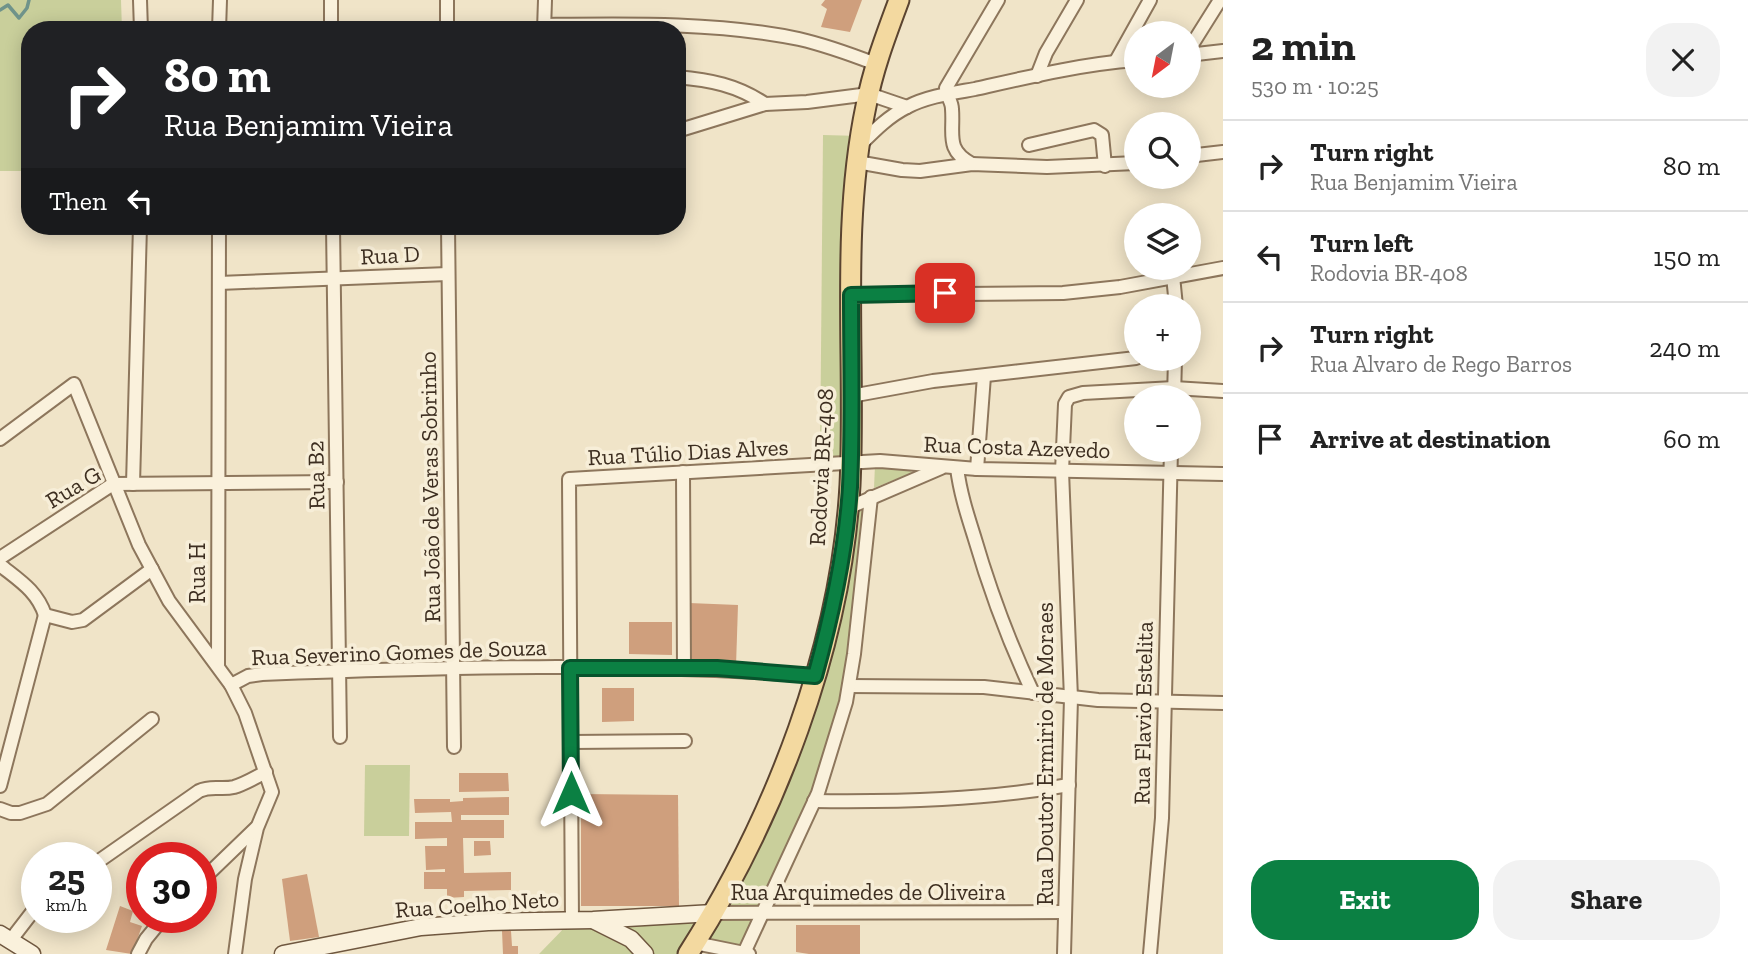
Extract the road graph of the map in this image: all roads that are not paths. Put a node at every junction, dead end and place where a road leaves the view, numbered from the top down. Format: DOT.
graph roads {
  1 [pos="140,0"];
  2 [pos="219,0"];
  3 [pos="331,0"];
  4 [pos="447,0"];
  5 [pos="545,0"];
  6 [pos="899,0"];
  7 [pos="998,0"];
  8 [pos="1077,0"];
  9 [pos="1150,0"];
  10 [pos="1220,0"];
  11 [pos="141,21"];
  12 [pos="219,21"];
  13 [pos="331,21"];
  14 [pos="447,21"];
  15 [pos="545,21"];
  16 [pos="686,28"];
  17 [pos="1201,31"];
  18 [pos="1223,51"];
  19 [pos="1201,52"];
  20 [pos="1116,61"];
  21 [pos="1124,61"];
  22 [pos="876,64"];
  23 [pos="1037,76"];
  24 [pos="686,78"];
  25 [pos="869,94"];
  26 [pos="946,94"];
  27 [pos="765,104"];
  28 [pos="907,107"];
  29 [pos="686,128"];
  30 [pos="1029,145"];
  31 [pos="1223,152"];
  32 [pos="858,154"];
  33 [pos="1201,155"];
  34 [pos="972,164"];
  35 [pos="1124,164"];
  36 [pos="1105,166"];
  37 [pos="140,235"];
  38 [pos="219,235"];
  39 [pos="333,235"];
  40 [pos="448,235"];
  41 [pos="456,235"];
  42 [pos="448,256"];
  43 [pos="1223,268"];
  44 [pos="1201,272"];
  45 [pos="448,274"];
  46 [pos="334,279"];
  47 [pos="1154,280"];
  48 [pos="219,283"];
  49 [pos="851,295"];
  50 [pos="1124,359"];
  51 [pos="984,376"];
  52 [pos="1223,391"];
  53 [pos="1201,392"];
  54 [pos="1124,393"];
  55 [pos="851,396"];
  56 [pos="0,439"];
  57 [pos="1170,462"];
  58 [pos="850,463"];
  59 [pos="951,467"];
  60 [pos="977,469"];
  61 [pos="1062,471"];
  62 [pos="683,472"];
  63 [pos="1170,473"];
  64 [pos="1223,474"];
  65 [pos="218,482"];
  66 [pos="337,482"];
  67 [pos="113,484"];
  68 [pos="133,484"];
  69 [pos="871,497"];
  70 [pos="848,508"];
  71 [pos="0,558"];
  72 [pos="0,565"];
  73 [pos="152,569"];
  74 [pos="45,615"];
  75 [pos="218,664"];
  76 [pos="453,668"];
  77 [pos="570,668"];
  78 [pos="684,668"];
  79 [pos="339,671"];
  80 [pos="815,676"];
  81 [pos="231,685"];
  82 [pos="849,685"];
  83 [pos="1033,693"];
  84 [pos="1071,698"];
  85 [pos="1165,701"];
  86 [pos="1223,703"];
  87 [pos="152,719"];
  88 [pos="340,737"];
  89 [pos="685,741"];
  90 [pos="571,742"];
  91 [pos="454,747"];
  92 [pos="266,772"];
  93 [pos="1069,785"];
  94 [pos="0,786"];
  95 [pos="814,801"];
  96 [pos="0,809"];
  97 [pos="257,828"];
  98 [pos="112,852"];
  99 [pos="217,866"];
  100 [pos="1065,912"];
  101 [pos="713,913"];
  102 [pos="761,915"];
  103 [pos="572,920"];
  104 [pos="593,920"];
  105 [pos="21,922"];
  106 [pos="151,933"];
  107 [pos="5,938"];
  108 [pos="691,948"];
  109 [pos="32,954"];
  110 [pos="138,954"];
  111 [pos="235,954"];
  112 [pos="283,954"];
  113 [pos="645,954"];
  114 [pos="746,954"];
  115 [pos="1064,954"];
  116 [pos="1150,954"];
  1 -- 11 [label="street"];
  2 -- 12 [label="street"];
  3 -- 13 [label="street"];
  4 -- 14 [label="street"];
  5 -- 15 [label="street"];
  6 -- 22 [label="main road, Rodovia BR-408"];
  7 -- 26 [label="street"];
  8 -- 23 [label="street"];
  9 -- 20 [label="street"];
  10 -- 17 [label="street"];
  16 -- 22 [label="street"];
  18 -- 19 [label="street"];
  20 -- 21 [label="street"];
  20 -- 23 [label="street"];
  22 -- 25 [label="main road, Rodovia BR-408"];
  23 -- 26 [label="street"];
  24 -- 27 [label="street"];
  25 -- 27 [label="street"];
  25 -- 28 [label="street"];
  25 -- 32 [label="main road, Rodovia BR-408"];
  26 -- 28 [label="street"];
  26 -- 34 [label="street"];
  27 -- 29 [label="street"];
  28 -- 32 [label="street"];
  30 -- 36 [label="street"];
  31 -- 33 [label="street"];
  32 -- 34 [label="street"];
  32 -- 49 [label="main road, Rodovia BR-408"];
  34 -- 36 [label="street"];
  35 -- 36 [label="street"];
  37 -- 68 [label="street"];
  38 -- 48 [label="street"];
  39 -- 46 [label="street, Rua B2"];
  40 -- 42 [label="street, Rua João de Veras Sobrinho"];
  41 -- 42 [label="street"];
  42 -- 45 [label="street, Rua João de Veras Sobrinho"];
  43 -- 44 [label="street"];
  45 -- 46 [label="street, Rua D"];
  45 -- 76 [label="street, Rua João de Veras Sobrinho"];
  46 -- 48 [label="street, Rua D"];
  46 -- 66 [label="street, Rua B2"];
  47 -- 49 [label="street"];
  48 -- 65 [label="street"];
  49 -- 55 [label="main road, Rodovia BR-408"];
  50 -- 51 [label="street"];
  51 -- 55 [label="street"];
  51 -- 60 [label="street"];
  52 -- 53 [label="street"];
  54 -- 61 [label="street, Rua Doutor Ermirio de Moraes"];
  55 -- 58 [label="main road, Rodovia BR-408"];
  56 -- 67 [label="street"];
  57 -- 63 [label="street, Rua Flavio Estelita"];
  58 -- 59 [label="street, Rua Costa Azevedo"];
  58 -- 62 [label="street, Rua Túlio Dias Alves"];
  58 -- 70 [label="main road, Rodovia BR-408"];
  59 -- 60 [label="street, Rua Costa Azevedo"];
  59 -- 69 [label="street"];
  59 -- 83 [label="street"];
  60 -- 61 [label="street, Rua Costa Azevedo"];
  61 -- 63 [label="street, Rua Costa Azevedo"];
  61 -- 84 [label="street, Rua Doutor Ermirio de Moraes"];
  62 -- 77 [label="street, Rua Túlio Dias Alves"];
  62 -- 78 [label="street"];
  63 -- 64 [label="street, Rua Costa Azevedo"];
  63 -- 85 [label="street, Rua Flavio Estelita"];
  65 -- 66 [label="street, Rua G"];
  65 -- 68 [label="street, Rua G"];
  65 -- 75 [label="street, Rua H"];
  66 -- 79 [label="street, Rua B2"];
  67 -- 68 [label="street, Rua G"];
  67 -- 71 [label="street, Rua G"];
  67 -- 73 [label="street"];
  69 -- 70 [label="street"];
  69 -- 82 [label="street"];
  70 -- 80 [label="main road, Rodovia BR-408"];
  72 -- 74 [label="street"];
  73 -- 74 [label="street"];
  73 -- 75 [label="street"];
  74 -- 94 [label="street"];
  75 -- 81 [label="street"];
  76 -- 77 [label="street, Rua Severino Gomes de Souza"];
  76 -- 79 [label="street, Rua Severino Gomes de Souza"];
  76 -- 91 [label="street, Rua João de Veras Sobrinho"];
  77 -- 78 [label="street, Rua Severino Gomes de Souza"];
  77 -- 90 [label="street"];
  78 -- 80 [label="street, Rua Severino Gomes de Souza"];
  79 -- 81 [label="street, Rua Severino Gomes de Souza"];
  79 -- 88 [label="street, Rua B2"];
  80 -- 101 [label="main road, Rodovia BR-408"];
  81 -- 92 [label="street"];
  82 -- 83 [label="street"];
  82 -- 95 [label="street"];
  83 -- 84 [label="street"];
  84 -- 85 [label="street"];
  84 -- 93 [label="street, Rua Doutor Ermirio de Moraes"];
  85 -- 86 [label="street"];
  85 -- 116 [label="street, Rua Flavio Estelita"];
  87 -- 96 [label="street"];
  89 -- 90 [label="street"];
  90 -- 103 [label="street"];
  92 -- 97 [label="street"];
  92 -- 98 [label="street"];
  93 -- 95 [label="street"];
  93 -- 100 [label="street, Rua Doutor Ermirio de Moraes"];
  95 -- 102 [label="street"];
  97 -- 99 [label="street"];
  97 -- 111 [label="street"];
  100 -- 102 [label="street, Rua Arquimedes de Oliveira"];
  100 -- 115 [label="street, Rua Doutor Ermirio de Moraes"];
  101 -- 102 [label="street, Rua Arquimedes de Oliveira"];
  101 -- 104 [label="street, Rua Coelho Neto"];
  101 -- 108 [label="main road, Rodovia BR-408"];
  102 -- 114 [label="street"];
  103 -- 104 [label="street, Rua Coelho Neto"];
  103 -- 112 [label="street, Rua Coelho Neto"];
  104 -- 113 [label="street, Rua Coelho Neto"];
  105 -- 107 [label="street"];
  106 -- 110 [label="street"];
  107 -- 109 [label="street"];
  108 -- 114 [label="street"];
}
